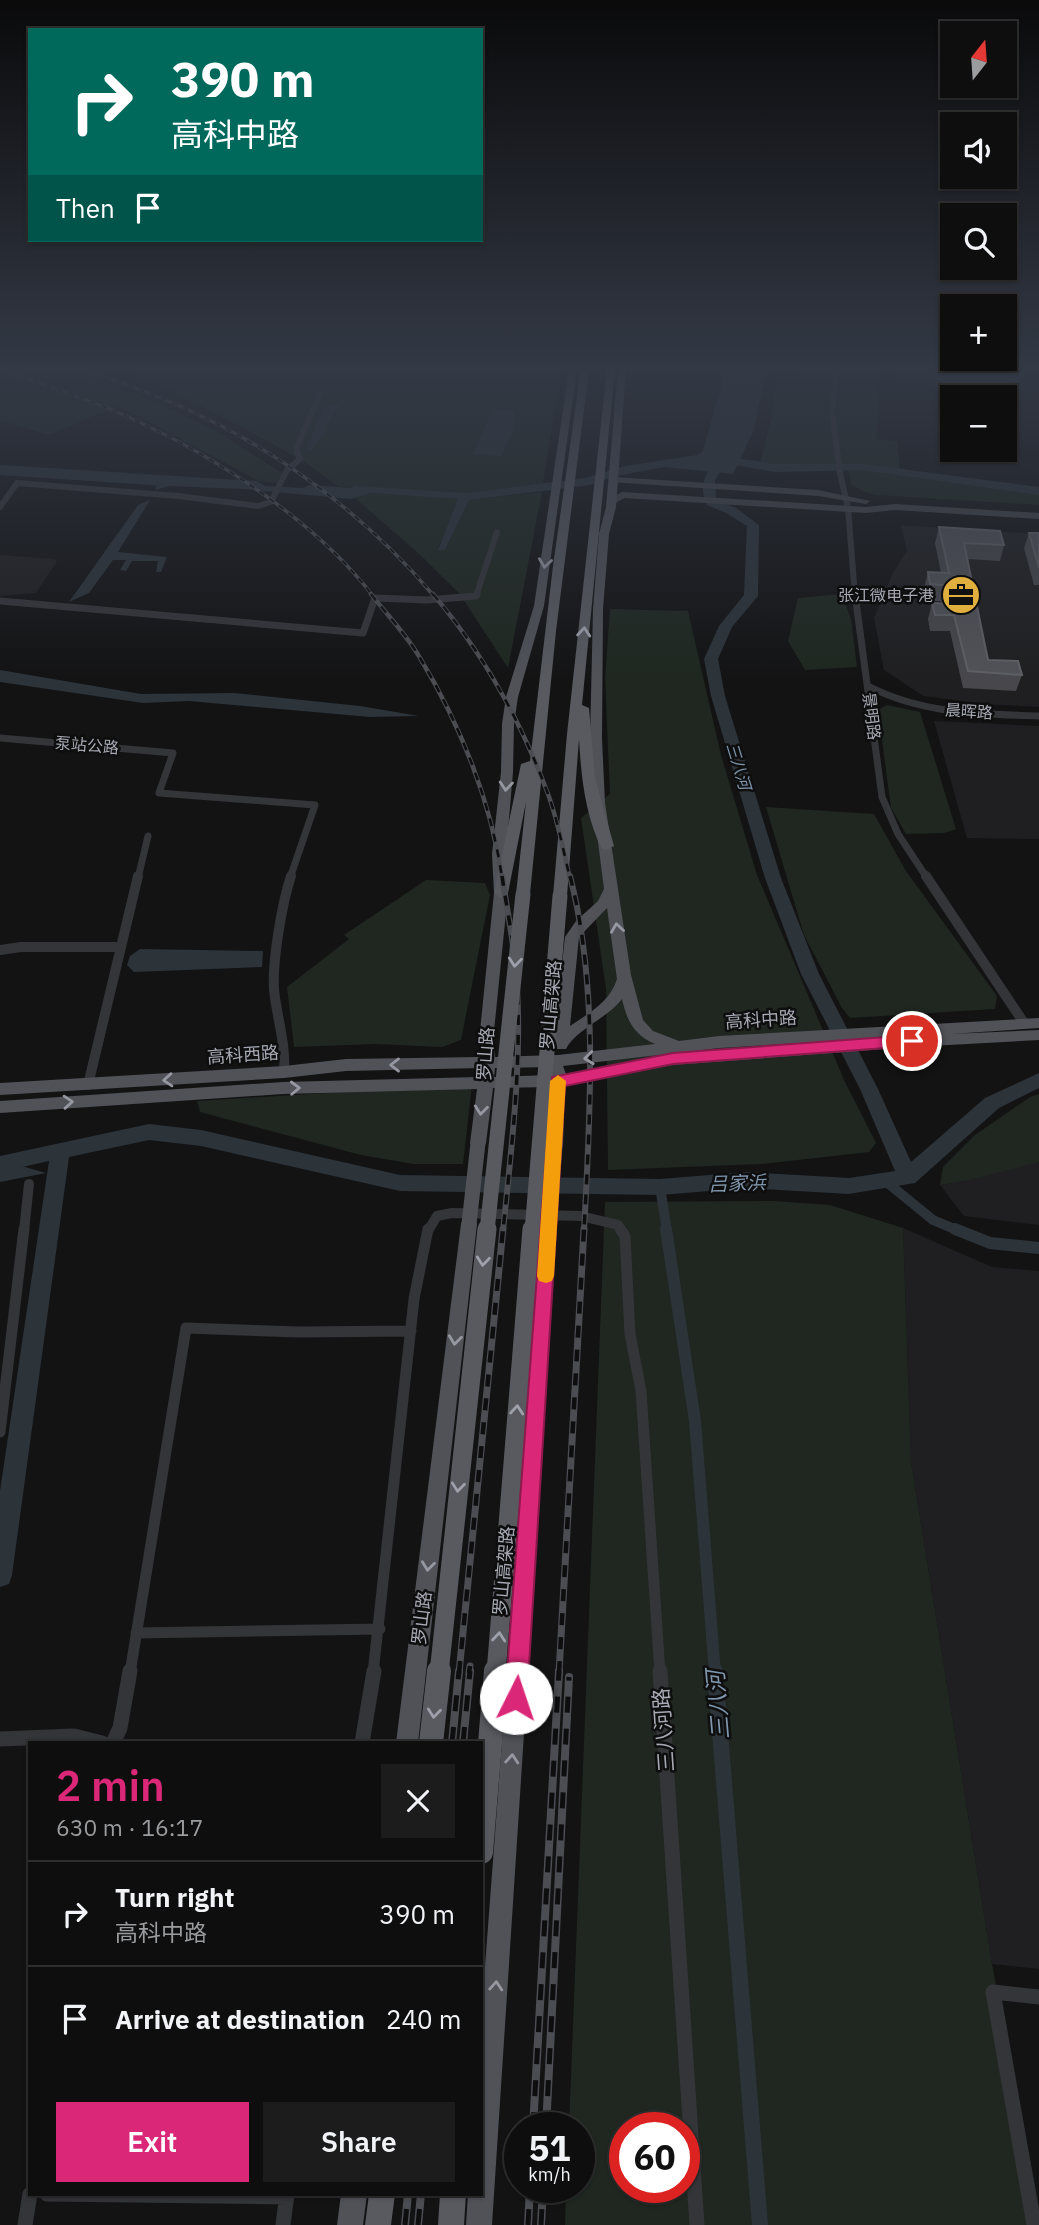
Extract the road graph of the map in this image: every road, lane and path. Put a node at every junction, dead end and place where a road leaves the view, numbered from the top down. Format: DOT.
graph roads {
  1 [pos="286,473"];
  2 [pos="558,473"];
  3 [pos="569,473"];
  4 [pos="600,473"];
  5 [pos="614,473"];
  6 [pos="840,473"];
  7 [pos="613,480"];
  8 [pos="560,494"];
  9 [pos="611,502"];
  10 [pos="847,503"];
  11 [pos="0,507"];
  12 [pos="1039,514"];
  13 [pos="497,532"];
  14 [pos="0,601"];
  15 [pos="544,675"];
  16 [pos="580,678"];
  17 [pos="868,686"];
  18 [pos="899,700"];
  19 [pos="877,704"];
  20 [pos="1039,716"];
  21 [pos="0,738"];
  22 [pos="148,836"];
  23 [pos="607,846"];
  24 [pos="611,889"];
  25 [pos="501,892"];
  26 [pos="121,947"];
  27 [pos="0,950"];
  28 [pos="623,968"];
  29 [pos="1032,1023"];
  30 [pos="1039,1035"];
  31 [pos="861,1038"];
  32 [pos="830,1040"];
  33 [pos="562,1041"];
  34 [pos="685,1045"];
  35 [pos="558,1061"];
  36 [pos="488,1065"];
  37 [pos="284,1072"];
  38 [pos="558,1081"];
  39 [pos="484,1083"];
  40 [pos="88,1085"];
  41 [pos="0,1089"];
  42 [pos="0,1107"];
  43 [pos="29,1184"];
  44 [pos="411,1331"];
  45 [pos="0,1432"];
  46 [pos="380,1629"];
  47 [pos="136,1633"];
  48 [pos="7,1738"];
  49 [pos="96,1741"];
  50 [pos="114,1741"];
  51 [pos="362,1741"];
  52 [pos="407,1741"];
  53 [pos="430,1741"];
  54 [pos="483,1828"];
  55 [pos="1039,1997"];
  56 [pos="483,2168"];
  57 [pos="30,2196"];
  58 [pos="287,2196"];
  59 [pos="354,2196"];
  60 [pos="382,2196"];
  61 [pos="453,2196"];
  62 [pos="481,2196"];
  63 [pos="25,2225"];
  64 [pos="283,2225"];
  65 [pos="350,2225"];
  66 [pos="378,2225"];
  67 [pos="451,2225"];
  68 [pos="479,2225"];
  69 [pos="697,2225"];
  70 [pos="1034,2225"];
  1 -- 11 [label="street"];
  2 -- 8 [label="main road, 罗山路"];
  3 -- 8 [label="highway"];
  16 -- 4 [label="highway, 罗山高架路, one-way"];
  5 -- 7 [label="main road"];
  6 -- 10 [label="street, 景明路"];
  7 -- 9 [label="main road"];
  7 -- 10 [label="main road"];
  8 -- 15 [label="highway"];
  8 -- 25 [label="main road, 罗山路, one-way"];
  9 -- 10 [label="main road"];
  9 -- 23 [label="main road"];
  10 -- 12 [label="main road"];
  10 -- 17 [label="street, 景明路"];
  13 -- 14 [label="street"];
  15 -- 25 [label="highway"];
  15 -- 53 [label="highway, one-way, bridge"];
  16 -- 23 [label="highway"];
  54 -- 16 [label="highway, 罗山高架路, one-way, bridge"];
  17 -- 18 [label="street, 晨晖路"];
  17 -- 19 [label="street, 景明路"];
  18 -- 19 [label="street, 晨晖路"];
  18 -- 20 [label="street, 晨晖路"];
  19 -- 29 [label="street, 景明路"];
  21 -- 37 [label="street, 泵站公路"];
  22 -- 26 [label="street"];
  23 -- 24 [label="main road"];
  28 -- 24 [label="main road, one-way"];
  24 -- 33 [label="main road"];
  25 -- 36 [label="main road, 罗山路"];
  26 -- 27 [label="street"];
  26 -- 40 [label="street"];
  28 -- 33 [label="main road"];
  28 -- 34 [label="main road"];
  29 -- 31 [label="main road, 高科中路"];
  30 -- 31 [label="main road, 高科中路"];
  31 -- 32 [label="main road, 高科中路"];
  32 -- 34 [label="main road, 高科中路"];
  32 -- 38 [label="main road, 高科中路"];
  33 -- 35 [label="main road"];
  34 -- 35 [label="main road, 高科中路, one-way"];
  35 -- 36 [label="main road, 高科中路"];
  35 -- 38 [label="main road"];
  36 -- 37 [label="main road, 高科西路, one-way"];
  36 -- 39 [label="main road, 罗山路"];
  37 -- 40 [label="main road, 高科西路, one-way"];
  38 -- 39 [label="main road, 高科中路"];
  56 -- 38 [label="main road, one-way, bridge"];
  42 -- 39 [label="main road, 高科西路, one-way"];
  39 -- 52 [label="main road, 罗山路, one-way, bridge"];
  40 -- 41 [label="main road, 高科西路"];
  43 -- 45 [label="street"];
  44 -- 46 [label="street"];
  44 -- 47 [label="street"];
  44 -- 69 [label="street, 三八河路"];
  46 -- 47 [label="street"];
  46 -- 51 [label="street"];
  47 -- 50 [label="street"];
  48 -- 49 [label="street"];
  55 -- 70 [label="street"];
  57 -- 63 [label="street"];
  58 -- 64 [label="street"];
  59 -- 65 [label="main road"];
  60 -- 66 [label="highway"];
  61 -- 67 [label="highway"];
  68 -- 62 [label="main road, one-way, bridge"];
}
